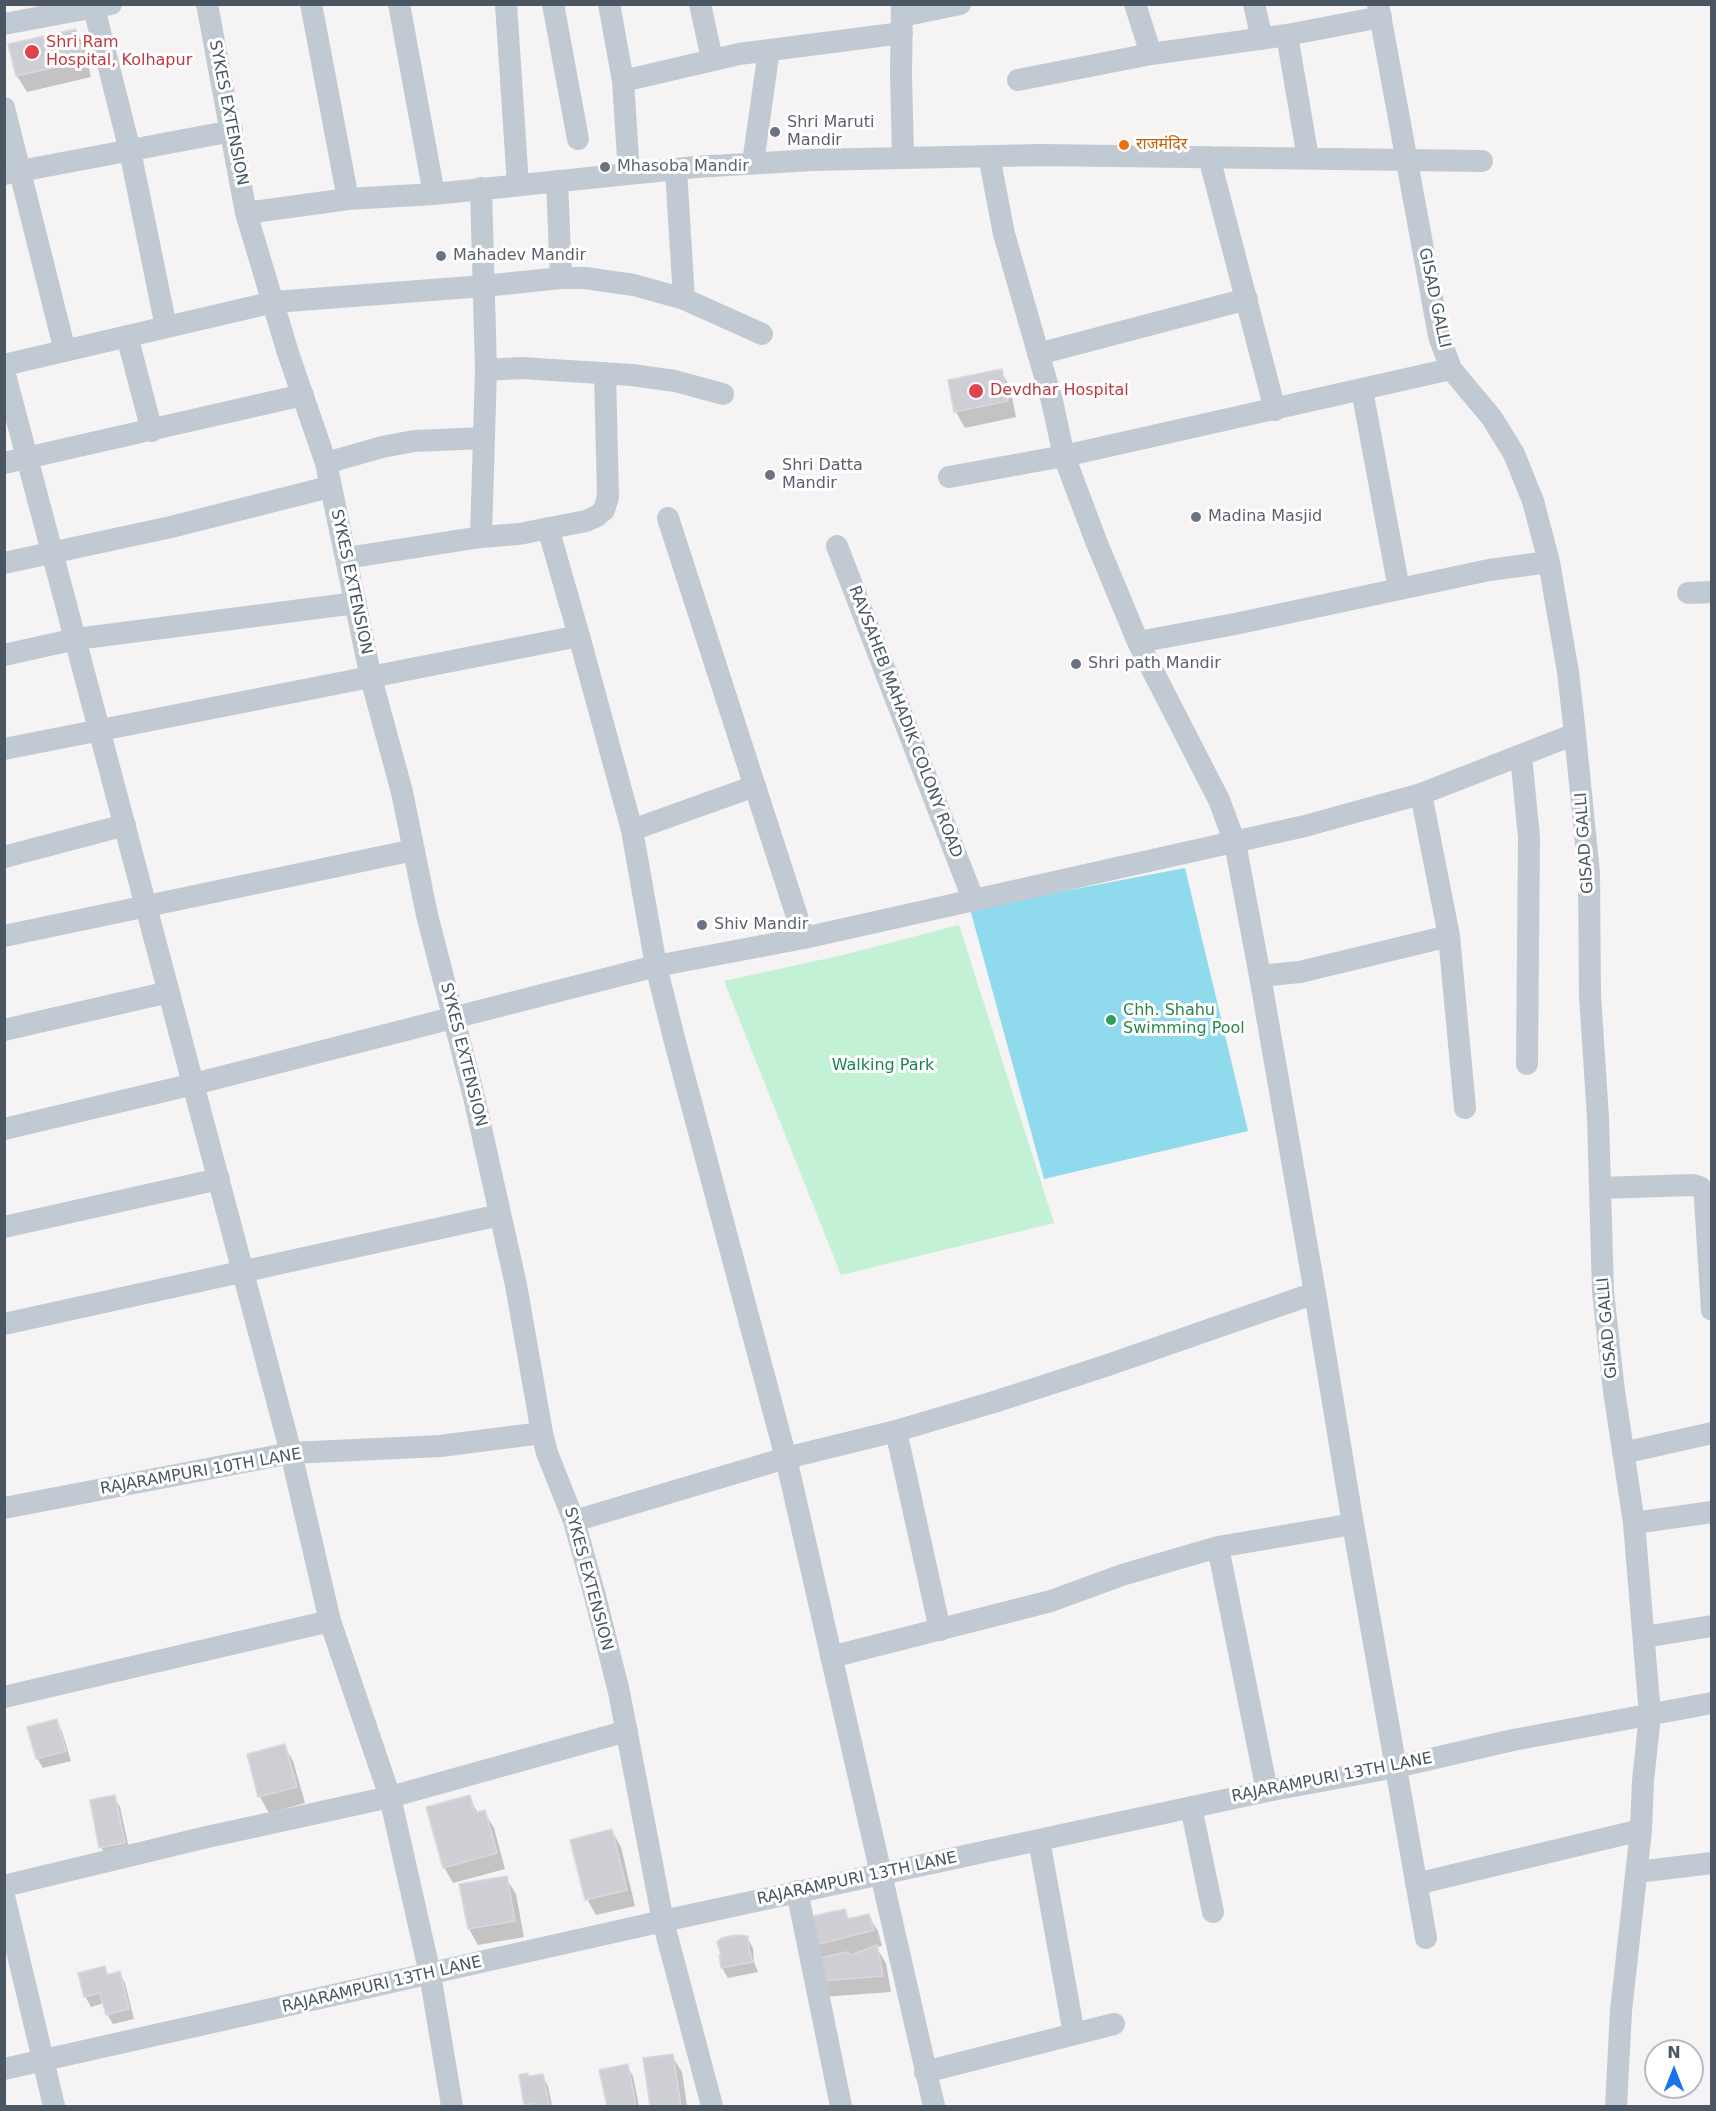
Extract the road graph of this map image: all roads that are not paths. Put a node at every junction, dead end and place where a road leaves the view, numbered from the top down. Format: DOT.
graph roads {
  1 [pos="207,4"];
  2 [pos="311,4"];
  3 [pos="399,4"];
  4 [pos="506,4"];
  5 [pos="553,4"];
  6 [pos="609,4"];
  7 [pos="700,4"];
  8 [pos="960,4"];
  9 [pos="1135,4"];
  10 [pos="1254,4"];
  11 [pos="102,6"];
  12 [pos="1379,11"];
  13 [pos="902,18"];
  14 [pos="4,24"];
  15 [pos="1287,36"];
  16 [pos="1262,39"];
  17 [pos="769,50"];
  18 [pos="1151,54"];
  19 [pos="712,59"];
  20 [pos="1018,80"];
  21 [pos="622,81"];
  22 [pos="4,108"];
  23 [pos="232,131"];
  24 [pos="578,139"];
  25 [pos="130,151"];
  26 [pos="989,156"];
  27 [pos="903,157"];
  28 [pos="1209,157"];
  29 [pos="1308,158"];
  30 [pos="1407,159"];
  31 [pos="1482,161"];
  32 [pos="753,163"];
  33 [pos="676,170"];
  34 [pos="13,173"];
  35 [pos="629,174"];
  36 [pos="557,181"];
  37 [pos="519,185"];
  38 [pos="481,189"];
  39 [pos="434,194"];
  40 [pos="348,199"];
  41 [pos="246,213"];
  42 [pos="561,278"];
  43 [pos="484,286"];
  44 [pos="684,299"];
  45 [pos="1246,299"];
  46 [pos="274,302"];
  47 [pos="166,327"];
  48 [pos="762,334"];
  49 [pos="127,336"];
  50 [pos="65,351"];
  51 [pos="1038,354"];
  52 [pos="4,365"];
  53 [pos="1451,369"];
  54 [pos="486,370"];
  55 [pos="4,371"];
  56 [pos="605,373"];
  57 [pos="1362,390"];
  58 [pos="723,394"];
  59 [pos="303,395"];
  60 [pos="1275,410"];
  61 [pos="152,431"];
  62 [pos="484,438"];
  63 [pos="1064,456"];
  64 [pos="27,458"];
  65 [pos="4,463"];
  66 [pos="326,463"];
  67 [pos="949,477"];
  68 [pos="329,487"];
  69 [pos="668,518"];
  70 [pos="548,528"];
  71 [pos="481,537"];
  72 [pos="837,546"];
  73 [pos="53,553"];
  74 [pos="346,558"];
  75 [pos="1549,562"];
  76 [pos="4,563"];
  77 [pos="1399,589"];
  78 [pos="1688,592"];
  79 [pos="1712,592"];
  80 [pos="356,603"];
  81 [pos="579,636"];
  82 [pos="76,639"];
  83 [pos="1138,642"];
  84 [pos="4,655"];
  85 [pos="371,678"];
  86 [pos="100,729"];
  87 [pos="1575,734"];
  88 [pos="4,749"];
  89 [pos="1521,756"];
  90 [pos="755,786"];
  91 [pos="1421,794"];
  92 [pos="125,825"];
  93 [pos="632,830"];
  94 [pos="1235,843"];
  95 [pos="414,850"];
  96 [pos="4,857"];
  97 [pos="973,899"];
  98 [pos="147,906"];
  99 [pos="4,936"];
  100 [pos="1449,936"];
  101 [pos="804,938"];
  102 [pos="656,966"];
  103 [pos="1260,976"];
  104 [pos="170,992"];
  105 [pos="453,1018"];
  106 [pos="4,1030"];
  107 [pos="1527,1064"];
  108 [pos="194,1084"];
  109 [pos="1465,1108"];
  110 [pos="4,1129"];
  111 [pos="219,1179"];
  112 [pos="1600,1188"];
  113 [pos="500,1215"];
  114 [pos="4,1227"];
  115 [pos="243,1271"];
  116 [pos="1315,1293"];
  117 [pos="1712,1310"];
  118 [pos="4,1323"];
  119 [pos="896,1431"];
  120 [pos="542,1433"];
  121 [pos="1712,1433"];
  122 [pos="291,1453"];
  123 [pos="1623,1453"];
  124 [pos="786,1458"];
  125 [pos="4,1508"];
  126 [pos="1712,1512"];
  127 [pos="574,1521"];
  128 [pos="1634,1523"];
  129 [pos="1353,1524"];
  130 [pos="1218,1547"];
  131 [pos="330,1621"];
  132 [pos="1712,1626"];
  133 [pos="940,1630"];
  134 [pos="1644,1637"];
  135 [pos="831,1657"];
  136 [pos="4,1697"];
  137 [pos="1712,1703"];
  138 [pos="1650,1715"];
  139 [pos="627,1731"];
  140 [pos="1396,1767"];
  141 [pos="1267,1791"];
  142 [pos="390,1797"];
  143 [pos="1191,1807"];
  144 [pos="1641,1830"];
  145 [pos="1039,1840"];
  146 [pos="1712,1863"];
  147 [pos="1637,1872"];
  148 [pos="880,1874"];
  149 [pos="1416,1884"];
  150 [pos="4,1886"];
  151 [pos="798,1892"];
  152 [pos="4,1896"];
  153 [pos="1213,1912"];
  154 [pos="663,1921"];
  155 [pos="1426,1938"];
  156 [pos="430,1974"];
  157 [pos="14,1980"];
  158 [pos="1114,2024"];
  159 [pos="1074,2034"];
  160 [pos="43,2060"];
  161 [pos="4,2069"];
  162 [pos="925,2072"];
  163 [pos="54,2106"];
  164 [pos="452,2106"];
  165 [pos="712,2106"];
  166 [pos="841,2106"];
  167 [pos="934,2106"];
  168 [pos="1616,2106"];
  1 -- 23 [label="street, SYKES EXTENSION"];
  2 -- 40 [label="street"];
  3 -- 39 [label="street"];
  4 -- 37 [label="street"];
  5 -- 24 [label="street"];
  6 -- 21 [label="street"];
  7 -- 19 [label="street"];
  8 -- 13 [label="street"];
  9 -- 18 [label="street"];
  10 -- 16 [label="street"];
  11 -- 14 [label="street"];
  11 -- 25 [label="street"];
  12 -- 15 [label="street"];
  12 -- 30 [label="street, GISAD GALLI"];
  13 -- 17 [label="street"];
  13 -- 27 [label="street"];
  15 -- 16 [label="street"];
  15 -- 29 [label="street"];
  16 -- 18 [label="street"];
  17 -- 19 [label="street"];
  17 -- 32 [label="street"];
  18 -- 20 [label="street"];
  19 -- 21 [label="street"];
  21 -- 35 [label="street"];
  22 -- 34 [label="street"];
  23 -- 25 [label="street"];
  23 -- 41 [label="street, SYKES EXTENSION"];
  25 -- 34 [label="street"];
  25 -- 47 [label="street"];
  26 -- 27 [label="street"];
  26 -- 28 [label="street"];
  26 -- 51 [label="street"];
  27 -- 32 [label="street"];
  28 -- 29 [label="street"];
  28 -- 45 [label="street"];
  29 -- 30 [label="street"];
  30 -- 31 [label="street"];
  30 -- 53 [label="street, GISAD GALLI"];
  32 -- 33 [label="street"];
  33 -- 35 [label="street"];
  33 -- 44 [label="street"];
  34 -- 50 [label="street"];
  35 -- 36 [label="street"];
  36 -- 37 [label="street"];
  36 -- 42 [label="street"];
  37 -- 38 [label="street"];
  38 -- 39 [label="street"];
  38 -- 43 [label="street"];
  39 -- 40 [label="street"];
  40 -- 41 [label="street"];
  41 -- 46 [label="street, SYKES EXTENSION"];
  42 -- 43 [label="street"];
  42 -- 44 [label="street"];
  43 -- 46 [label="street"];
  43 -- 54 [label="street"];
  44 -- 48 [label="street"];
  45 -- 51 [label="street"];
  45 -- 60 [label="street"];
  46 -- 47 [label="street"];
  46 -- 59 [label="street, SYKES EXTENSION"];
  47 -- 49 [label="street"];
  49 -- 50 [label="street"];
  49 -- 61 [label="street"];
  50 -- 52 [label="street"];
  51 -- 63 [label="street"];
  53 -- 57 [label="street"];
  53 -- 75 [label="street, GISAD GALLI"];
  54 -- 56 [label="street"];
  54 -- 62 [label="street"];
  55 -- 64 [label="street"];
  56 -- 58 [label="street"];
  56 -- 70 [label="street"];
  57 -- 60 [label="street"];
  57 -- 77 [label="street"];
  59 -- 61 [label="street"];
  59 -- 66 [label="street, SYKES EXTENSION"];
  60 -- 63 [label="street"];
  61 -- 64 [label="street"];
  62 -- 66 [label="street"];
  62 -- 71 [label="street"];
  63 -- 67 [label="street"];
  63 -- 83 [label="street"];
  64 -- 65 [label="street"];
  64 -- 73 [label="street"];
  66 -- 68 [label="street, SYKES EXTENSION"];
  68 -- 73 [label="street"];
  68 -- 74 [label="street, SYKES EXTENSION"];
  69 -- 90 [label="street"];
  70 -- 71 [label="street"];
  70 -- 81 [label="street"];
  71 -- 74 [label="street"];
  72 -- 97 [label="street, RAVSAHEB MAHADIK COLONY ROAD"];
  73 -- 76 [label="street"];
  73 -- 82 [label="street"];
  74 -- 80 [label="street, SYKES EXTENSION"];
  75 -- 77 [label="street"];
  75 -- 87 [label="street, GISAD GALLI"];
  77 -- 83 [label="street"];
  78 -- 79 [label="street"];
  80 -- 82 [label="street"];
  80 -- 85 [label="street, SYKES EXTENSION"];
  81 -- 85 [label="street"];
  81 -- 93 [label="street"];
  82 -- 84 [label="street"];
  82 -- 86 [label="street"];
  83 -- 94 [label="street"];
  85 -- 86 [label="street"];
  85 -- 95 [label="street, SYKES EXTENSION"];
  86 -- 88 [label="street"];
  86 -- 92 [label="street"];
  87 -- 89 [label="street"];
  87 -- 112 [label="street, GISAD GALLI"];
  89 -- 91 [label="street"];
  89 -- 107 [label="street"];
  90 -- 93 [label="street"];
  90 -- 101 [label="street"];
  91 -- 94 [label="street"];
  91 -- 100 [label="street"];
  92 -- 96 [label="street"];
  92 -- 98 [label="street"];
  93 -- 102 [label="street"];
  94 -- 97 [label="street"];
  94 -- 103 [label="street"];
  95 -- 98 [label="street"];
  95 -- 105 [label="street, SYKES EXTENSION"];
  97 -- 101 [label="street"];
  98 -- 99 [label="street"];
  98 -- 104 [label="street"];
  100 -- 103 [label="street"];
  100 -- 109 [label="street"];
  101 -- 102 [label="street"];
  102 -- 105 [label="street"];
  102 -- 124 [label="street"];
  103 -- 116 [label="street"];
  104 -- 106 [label="street"];
  104 -- 108 [label="street"];
  105 -- 108 [label="street"];
  105 -- 113 [label="street, SYKES EXTENSION"];
  108 -- 110 [label="street"];
  108 -- 111 [label="street"];
  111 -- 114 [label="street"];
  111 -- 115 [label="street"];
  112 -- 117 [label="street"];
  112 -- 123 [label="street, GISAD GALLI"];
  113 -- 115 [label="street"];
  113 -- 120 [label="street, SYKES EXTENSION"];
  115 -- 118 [label="street"];
  115 -- 122 [label="street"];
  116 -- 119 [label="street"];
  116 -- 129 [label="street"];
  119 -- 124 [label="street"];
  119 -- 133 [label="street"];
  120 -- 122 [label="street, RAJARAMPURI 10TH LANE"];
  120 -- 127 [label="street, SYKES EXTENSION"];
  121 -- 123 [label="street"];
  122 -- 125 [label="street, RAJARAMPURI 10TH LANE"];
  122 -- 131 [label="street"];
  123 -- 128 [label="street, GISAD GALLI"];
  124 -- 127 [label="street"];
  124 -- 135 [label="street"];
  126 -- 128 [label="street"];
  127 -- 139 [label="street, SYKES EXTENSION"];
  128 -- 134 [label="street, GISAD GALLI"];
  129 -- 130 [label="street"];
  129 -- 140 [label="street"];
  130 -- 133 [label="street"];
  130 -- 141 [label="street"];
  131 -- 136 [label="street"];
  131 -- 142 [label="street"];
  132 -- 134 [label="street"];
  133 -- 135 [label="street"];
  134 -- 138 [label="street, GISAD GALLI"];
  135 -- 148 [label="street"];
  137 -- 138 [label="street, RAJARAMPURI 13TH LANE"];
  138 -- 140 [label="street, RAJARAMPURI 13TH LANE"];
  138 -- 144 [label="street, GISAD GALLI"];
  139 -- 142 [label="street"];
  139 -- 154 [label="street, SYKES EXTENSION"];
  140 -- 141 [label="street, RAJARAMPURI 13TH LANE"];
  140 -- 149 [label="street"];
  141 -- 143 [label="street, RAJARAMPURI 13TH LANE"];
  142 -- 150 [label="street"];
  142 -- 156 [label="street"];
  143 -- 145 [label="street, RAJARAMPURI 13TH LANE"];
  143 -- 153 [label="street"];
  144 -- 147 [label="street, GISAD GALLI"];
  144 -- 149 [label="street"];
  145 -- 148 [label="street, RAJARAMPURI 13TH LANE"];
  145 -- 159 [label="street"];
  146 -- 147 [label="street"];
  147 -- 168 [label="street, GISAD GALLI"];
  148 -- 151 [label="street, RAJARAMPURI 13TH LANE"];
  148 -- 162 [label="street"];
  149 -- 155 [label="street"];
  151 -- 154 [label="street, RAJARAMPURI 13TH LANE"];
  151 -- 166 [label="street"];
  152 -- 157 [label="street"];
  154 -- 156 [label="street, RAJARAMPURI 13TH LANE"];
  154 -- 165 [label="street, SYKES EXTENSION"];
  156 -- 160 [label="street, RAJARAMPURI 13TH LANE"];
  156 -- 164 [label="street"];
  157 -- 160 [label="street"];
  158 -- 159 [label="street"];
  159 -- 162 [label="street"];
  160 -- 161 [label="street, RAJARAMPURI 13TH LANE"];
  160 -- 163 [label="street"];
  162 -- 167 [label="street"];
}
